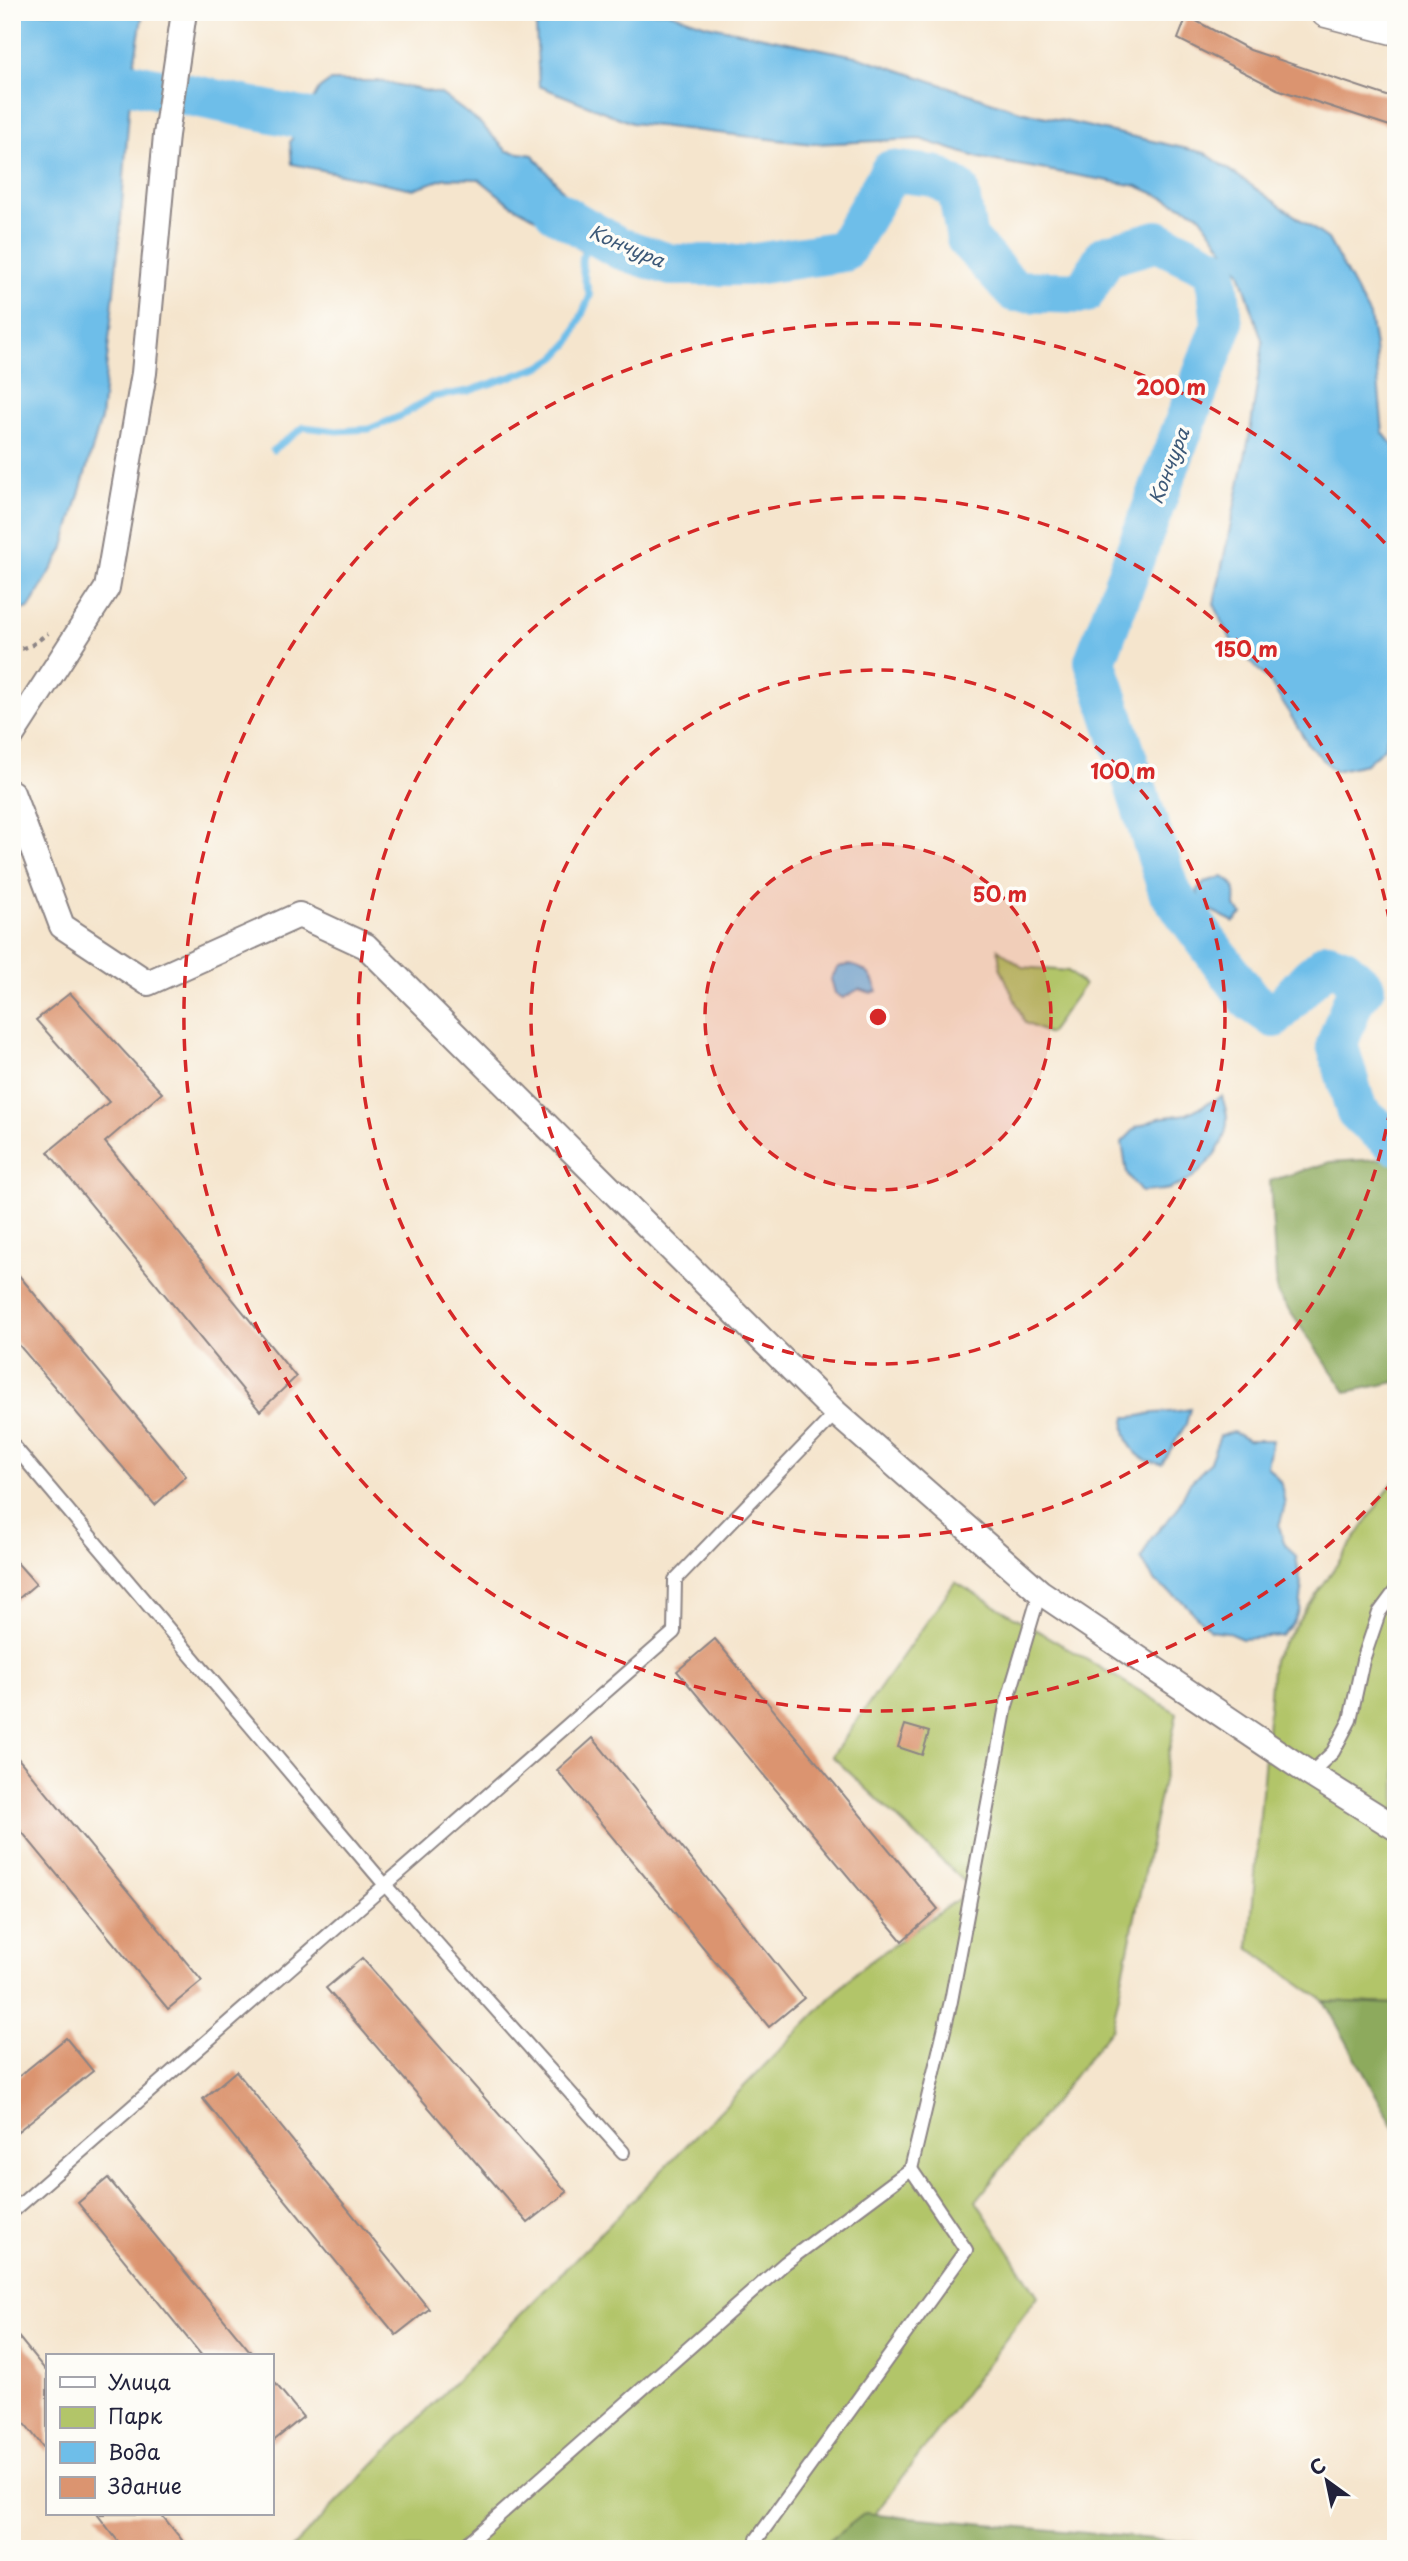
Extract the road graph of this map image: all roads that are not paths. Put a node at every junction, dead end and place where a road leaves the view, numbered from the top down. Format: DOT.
graph roads {
  1 [pos="184,12"];
  2 [pos="1326,12"];
  3 [pos="1396,30"];
  4 [pos="12,735"];
  5 [pos="12,793"];
  6 [pos="836,1413"];
  7 [pos="12,1444"];
  8 [pos="1396,1590"];
  9 [pos="1040,1592"];
  10 [pos="1310,1774"];
  11 [pos="1396,1828"];
  12 [pos="385,1885"];
  13 [pos="623,2152"];
  14 [pos="911,2169"];
  15 [pos="12,2211"];
  16 [pos="757,2539"];
  17 [pos="461,2549"];
  1 -- 4 [label="street"];
  2 -- 3 [label="street"];
  5 -- 6 [label="street"];
  6 -- 9 [label="street"];
  6 -- 12 [label="lane"];
  7 -- 12 [label="lane"];
  8 -- 10 [label="lane"];
  9 -- 10 [label="street"];
  9 -- 14 [label="lane"];
  10 -- 11 [label="street"];
  12 -- 13 [label="lane"];
  12 -- 15 [label="lane"];
  14 -- 16 [label="lane"];
  14 -- 17 [label="lane"];
}
